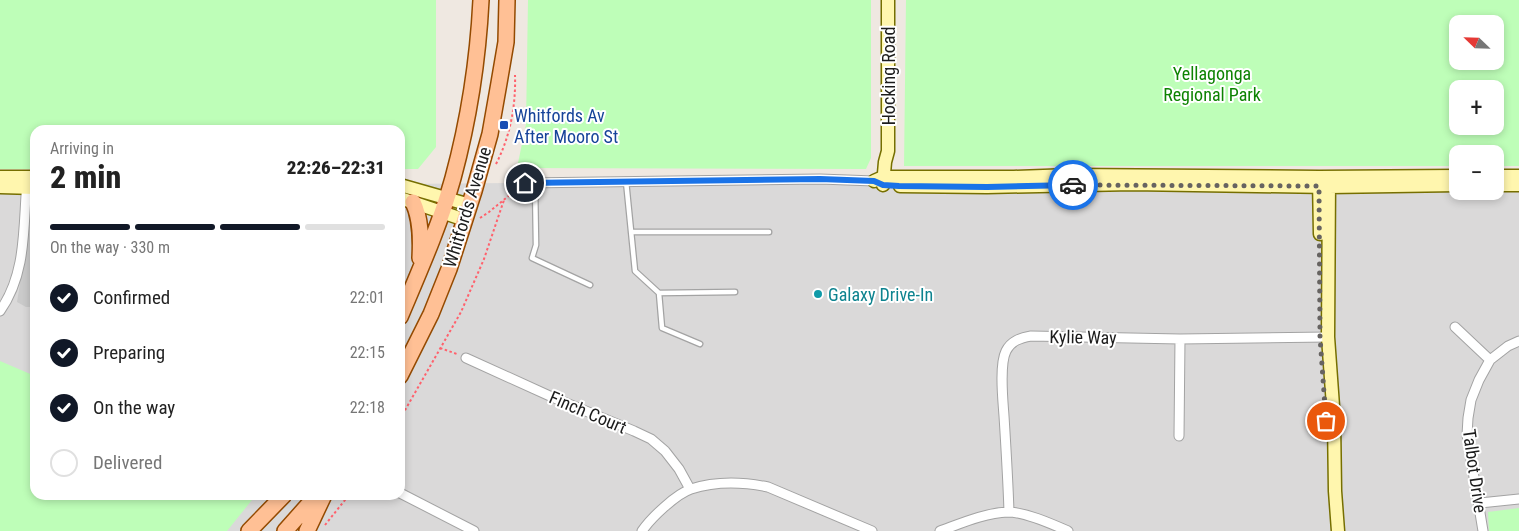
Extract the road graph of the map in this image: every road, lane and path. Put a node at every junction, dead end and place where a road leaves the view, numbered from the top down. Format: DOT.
graph roads {
  1 [pos="481,0"];
  2 [pos="507,0"];
  3 [pos="888,0"];
  4 [pos="1449,176"];
  5 [pos="1504,176"];
  6 [pos="1519,176"];
  7 [pos="0,177"];
  8 [pos="626,181"];
  9 [pos="885,181"];
  10 [pos="30,182"];
  11 [pos="30,182"];
  12 [pos="1324,182"];
  13 [pos="525,183"];
  14 [pos="535,183"];
  15 [pos="1449,185"];
  16 [pos="1504,185"];
  17 [pos="1519,185"];
  18 [pos="0,187"];
  19 [pos="405,187"];
  20 [pos="30,190"];
  21 [pos="406,200"];
  22 [pos="504,200"];
  23 [pos="445,205"];
  24 [pos="470,205"];
  25 [pos="471,220"];
  26 [pos="631,232"];
  27 [pos="769,232"];
  28 [pos="419,272"];
  29 [pos="590,285"];
  30 [pos="735,292"];
  31 [pos="659,293"];
  32 [pos="405,305"];
  33 [pos="0,311"];
  34 [pos="1455,327"];
  35 [pos="1324,337"];
  36 [pos="1180,339"];
  37 [pos="1519,341"];
  38 [pos="700,344"];
  39 [pos="440,348"];
  40 [pos="466,358"];
  41 [pos="1490,360"];
  42 [pos="405,366"];
  43 [pos="405,410"];
  44 [pos="1179,436"];
  45 [pos="690,490"];
  46 [pos="405,496"];
  47 [pos="1519,499"];
  48 [pos="280,500"];
  49 [pos="313,500"];
  50 [pos="322,500"];
  51 [pos="345,500"];
  52 [pos="1480,503"];
  53 [pos="1009,512"];
  54 [pos="260,525"];
  55 [pos="322,528"];
  56 [pos="250,531"];
  57 [pos="285,531"];
  58 [pos="307,531"];
  59 [pos="474,531"];
  60 [pos="642,531"];
  61 [pos="872,531"];
  62 [pos="940,531"];
  63 [pos="1068,531"];
  64 [pos="1330,531"];
  65 [pos="1338,531"];
  66 [pos="1483,531"];
  1 -- 23 [label="main road, Whitfords Avenue"];
  2 -- 24 [label="main road, Whitfords Avenue"];
  3 -- 9 [label="street, Hocking Road"];
  4 -- 12 [label="street"];
  5 -- 6 [label="street"];
  7 -- 10 [label="street"];
  8 -- 9 [label="street"];
  8 -- 14 [label="street"];
  8 -- 26 [label="lane"];
  9 -- 12 [label="street"];
  11 -- 18 [label="street"];
  12 -- 15 [label="street"];
  12 -- 35 [label="street"];
  13 -- 14 [label="street"];
  13 -- 22 [label="path"];
  14 -- 29 [label="lane"];
  16 -- 17 [label="street"];
  19 -- 23 [label="street"];
  20 -- 33 [label="street"];
  21 -- 23 [label="street"];
  21 -- 28 [label="main road"];
  22 -- 25 [label="path"];
  22 -- 39 [label="path"];
  23 -- 24 [label="street"];
  23 -- 25 [label="street"];
  23 -- 28 [label="main road, Whitfords Avenue"];
  24 -- 25 [label="main road, Whitfords Avenue"];
  25 -- 42 [label="main road, Whitfords Avenue"];
  26 -- 27 [label="lane"];
  26 -- 31 [label="lane"];
  28 -- 32 [label="main road, Whitfords Avenue"];
  30 -- 31 [label="lane"];
  31 -- 38 [label="lane"];
  34 -- 41 [label="street"];
  35 -- 36 [label="street, Kylie Way"];
  35 -- 64 [label="street"];
  35 -- 65 [label="street"];
  36 -- 44 [label="street"];
  36 -- 53 [label="street, Kylie Way"];
  37 -- 41 [label="street, Talbot Drive"];
  39 -- 40 [label="path"];
  39 -- 43 [label="path"];
  40 -- 45 [label="street, Finch Court"];
  41 -- 52 [label="street, Talbot Drive"];
  45 -- 60 [label="street"];
  45 -- 61 [label="street"];
  46 -- 59 [label="street"];
  47 -- 52 [label="street"];
  48 -- 54 [label="main road"];
  49 -- 57 [label="main road"];
  50 -- 58 [label="main road"];
  51 -- 55 [label="path"];
  52 -- 66 [label="street, Talbot Drive"];
  53 -- 62 [label="street"];
  53 -- 63 [label="street"];
  54 -- 56 [label="main road"];
}
